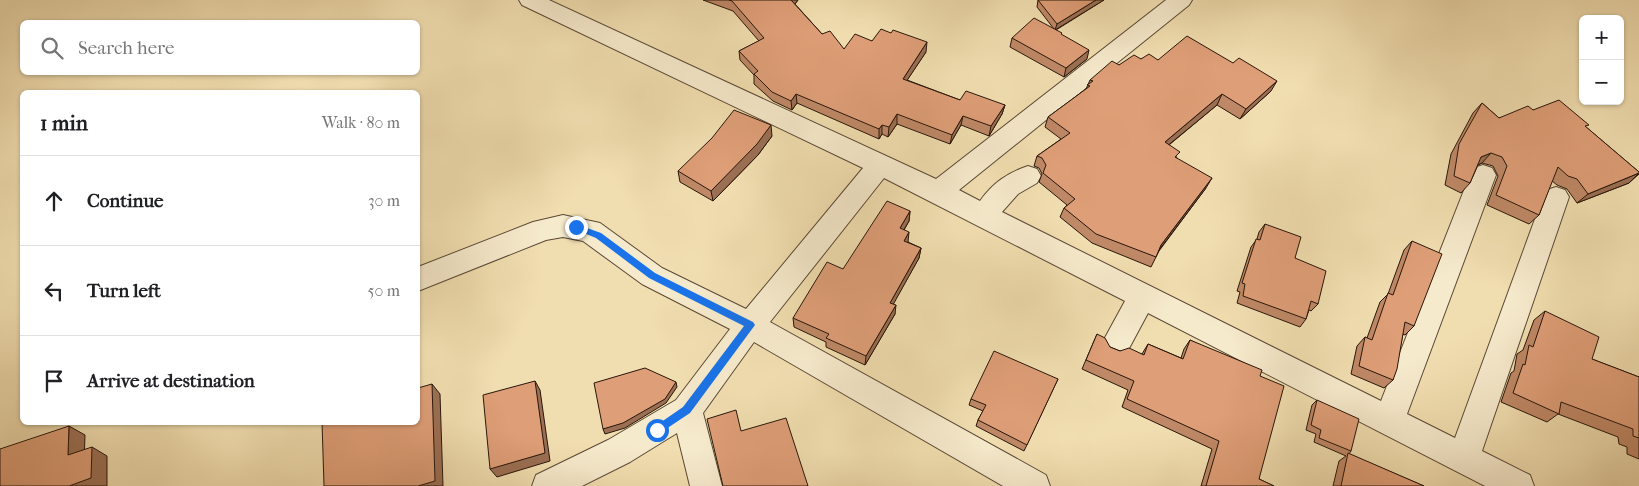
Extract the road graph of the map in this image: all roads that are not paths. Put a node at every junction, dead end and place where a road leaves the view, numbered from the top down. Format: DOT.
graph roads {
  1 [pos="530,0"];
  2 [pos="1182,0"];
  3 [pos="880,165"];
  4 [pos="1482,175"];
  5 [pos="1028,176"];
  6 [pos="938,192"];
  7 [pos="1556,197"];
  8 [pos="985,216"];
  9 [pos="420,278"];
  10 [pos="1142,295"];
  11 [pos="750,325"];
  12 [pos="1116,345"];
  13 [pos="687,410"];
  14 [pos="1389,420"];
  15 [pos="1463,459"];
  16 [pos="548,486"];
  17 [pos="706,486"];
  18 [pos="1034,486"];
  19 [pos="1518,486"];
  1 -- 3 [label="street"];
  2 -- 6 [label="street"];
  3 -- 6 [label="street"];
  3 -- 11 [label="street"];
  4 -- 14 [label="street"];
  5 -- 8 [label="street"];
  6 -- 8 [label="street"];
  7 -- 15 [label="street"];
  8 -- 10 [label="street"];
  9 -- 11 [label="street"];
  10 -- 12 [label="street"];
  10 -- 14 [label="street"];
  11 -- 13 [label="street"];
  11 -- 18 [label="street"];
  13 -- 16 [label="street"];
  13 -- 17 [label="street"];
  14 -- 15 [label="street"];
  15 -- 19 [label="street"];
}
